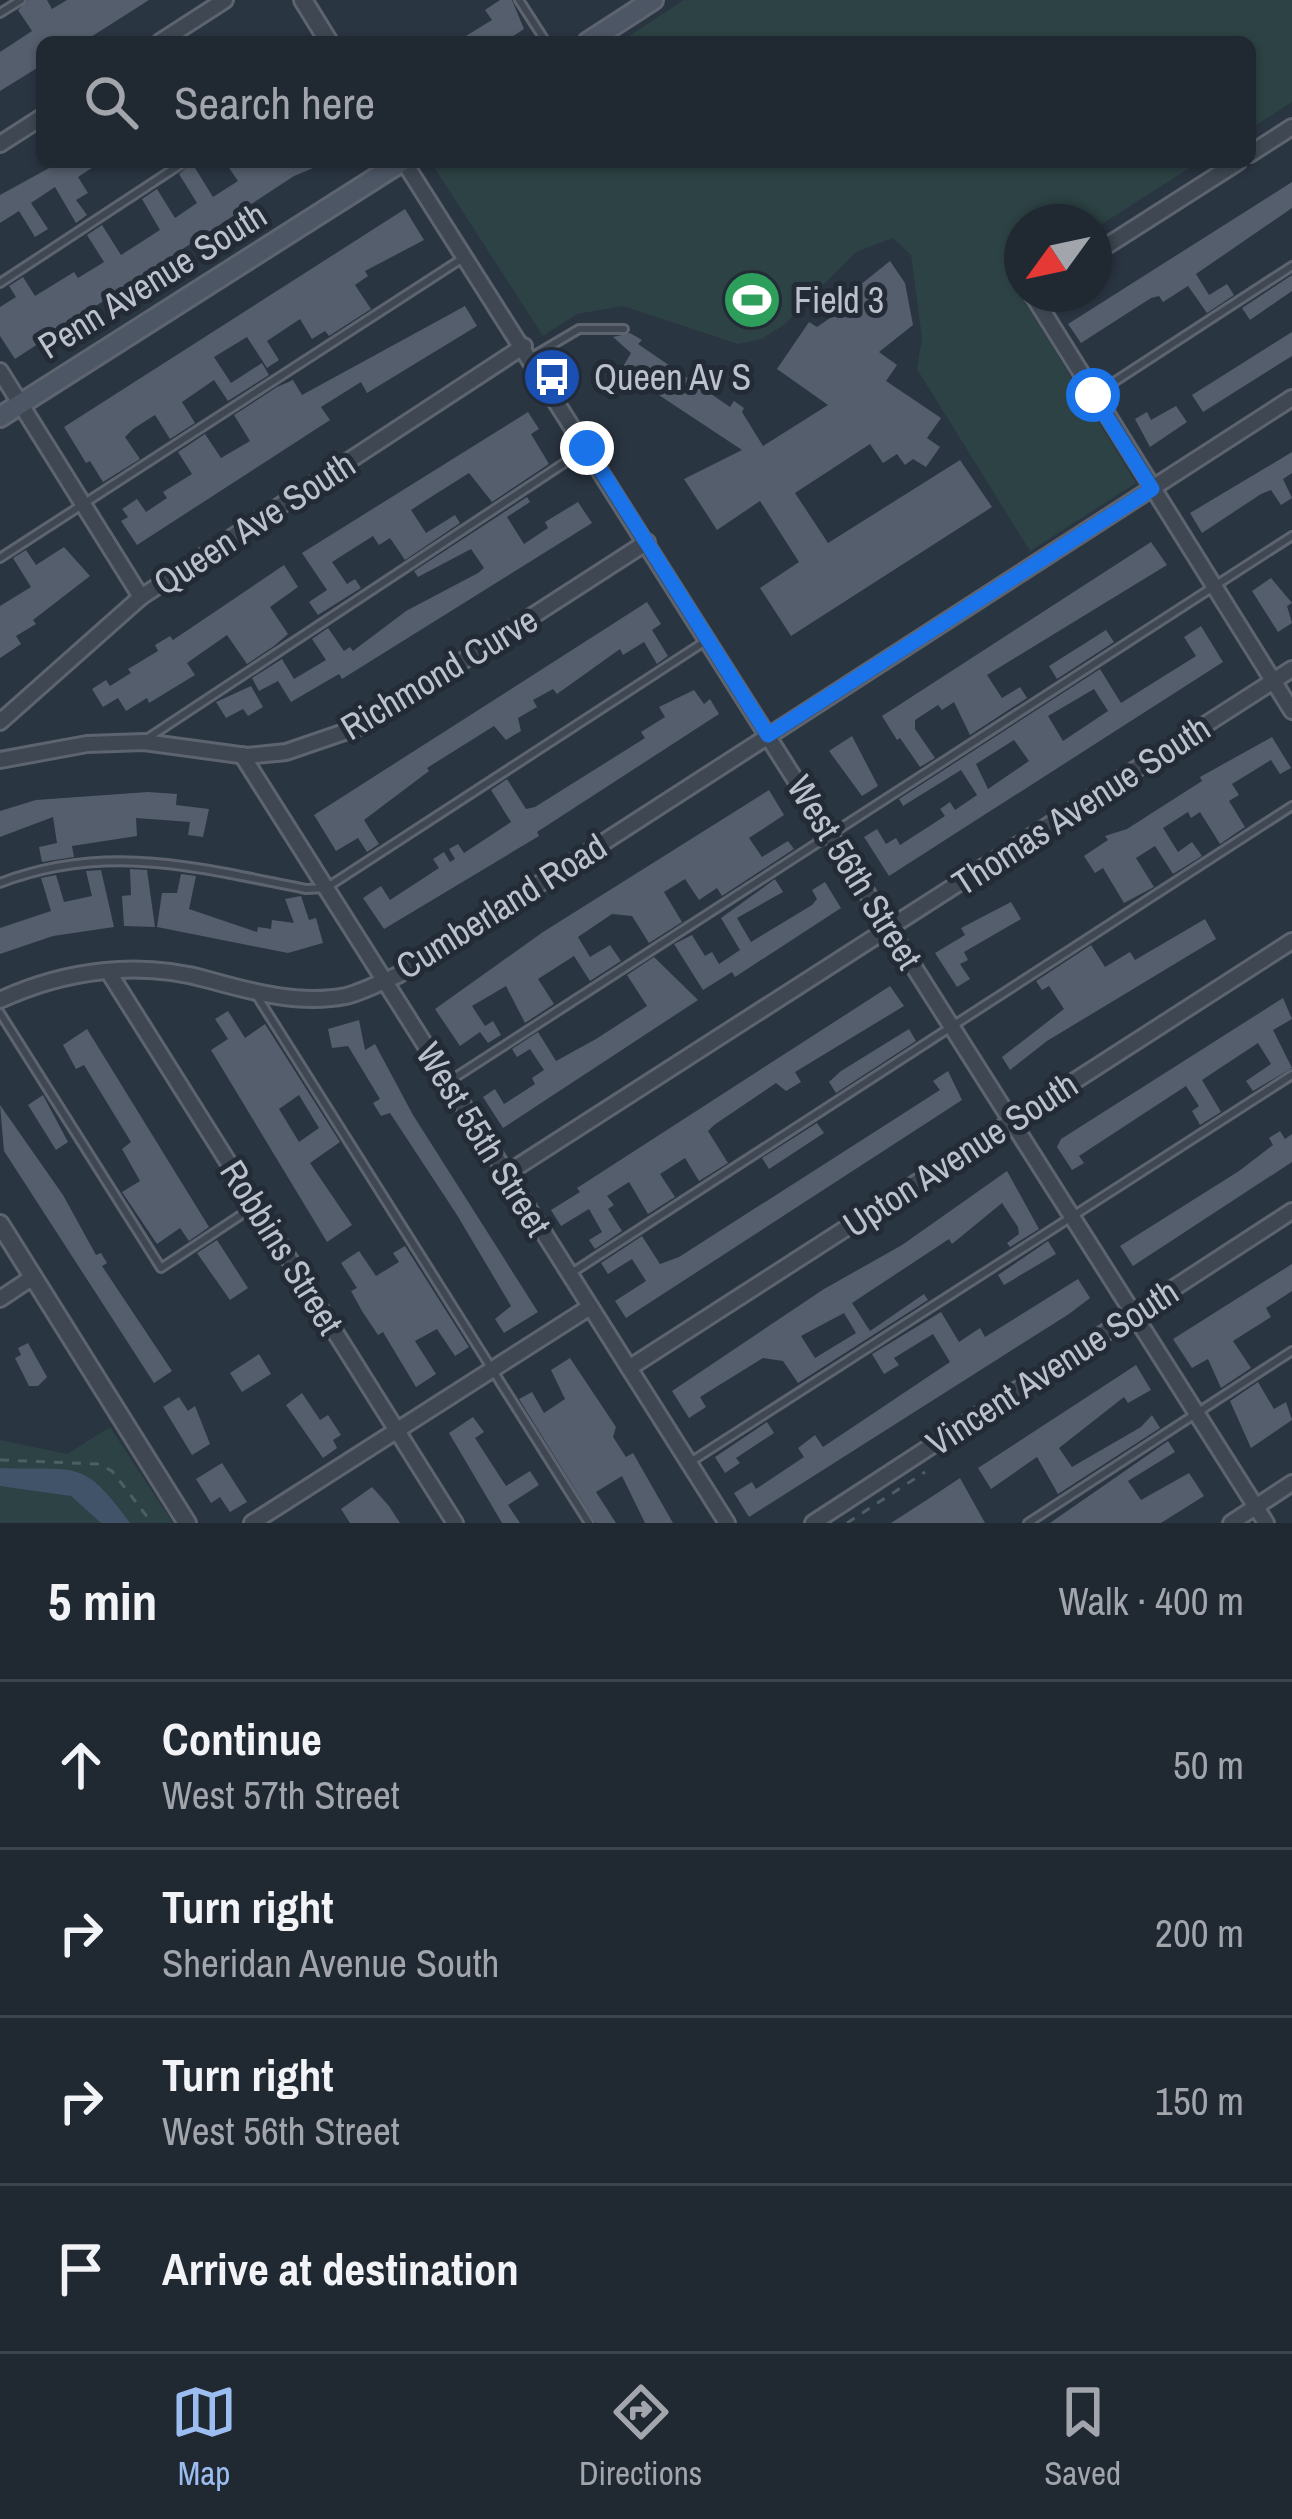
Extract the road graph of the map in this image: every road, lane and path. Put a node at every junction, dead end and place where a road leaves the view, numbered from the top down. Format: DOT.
graph roads {
  1 [pos="21,0"];
  2 [pos="225,0"];
  3 [pos="303,0"];
  4 [pos="519,0"];
  5 [pos="653,0"];
  6 [pos="0,13"];
  7 [pos="169,36"];
  8 [pos="325,36"];
  9 [pos="541,36"];
  10 [pos="597,36"];
  11 [pos="36,121"];
  12 [pos="1292,127"];
  13 [pos="0,144"];
  14 [pos="1256,150"];
  15 [pos="175,168"];
  16 [pos="392,168"];
  17 [pos="406,168"];
  18 [pos="1229,168"];
  19 [pos="1112,242"];
  20 [pos="466,256"];
  21 [pos="1292,266"];
  22 [pos="0,283"];
  23 [pos="1042,312"];
  24 [pos="624,328"];
  25 [pos="527,352"];
  26 [pos="0,371"];
  27 [pos="1093,395"];
  28 [pos="1292,398"];
  29 [pos="20,403"];
  30 [pos="0,417"];
  31 [pos="587,448"];
  32 [pos="1152,489"];
  33 [pos="82,504"];
  34 [pos="1292,536"];
  35 [pos="647,542"];
  36 [pos="0,558"];
  37 [pos="1214,586"];
  38 [pos="141,597"];
  39 [pos="709,640"];
  40 [pos="1292,669"];
  41 [pos="1273,681"];
  42 [pos="1292,711"];
  43 [pos="0,722"];
  44 [pos="768,735"];
  45 [pos="143,742"];
  46 [pos="242,755"];
  47 [pos="0,760"];
  48 [pos="1292,806"];
  49 [pos="829,832"];
  50 [pos="0,883"];
  51 [pos="326,888"];
  52 [pos="890,928"];
  53 [pos="1292,940"];
  54 [pos="108,970"];
  55 [pos="384,981"];
  56 [pos="256,993"];
  57 [pos="0,1000"];
  58 [pos="0,1012"];
  59 [pos="952,1024"];
  60 [pos="1292,1075"];
  61 [pos="448,1082"];
  62 [pos="1012,1119"];
  63 [pos="506,1174"];
  64 [pos="256,1205"];
  65 [pos="1292,1211"];
  66 [pos="1075,1216"];
  67 [pos="0,1224"];
  68 [pos="569,1275"];
  69 [pos="32,1276"];
  70 [pos="0,1299"];
  71 [pos="590,1307"];
  72 [pos="1134,1314"];
  73 [pos="1292,1351"];
  74 [pos="629,1368"];
  75 [pos="492,1370"];
  76 [pos="1196,1412"];
  77 [pos="398,1431"];
  78 [pos="0,1460"];
  79 [pos="689,1463"];
  80 [pos="925,1472"];
  81 [pos="1292,1484"];
  82 [pos="1256,1507"];
  83 [pos="152,1523"];
  84 [pos="187,1523"];
  85 [pos="252,1523"];
  86 [pos="455,1523"];
  87 [pos="589,1523"];
  88 [pos="727,1523"];
  89 [pos="813,1523"];
  90 [pos="847,1523"];
  91 [pos="1028,1523"];
  92 [pos="1231,1523"];
  93 [pos="1266,1523"];
  1 -- 6 [label="lane"];
  2 -- 7 [label="street"];
  3 -- 8 [label="street"];
  4 -- 9 [label="lane"];
  5 -- 10 [label="main road"];
  11 -- 13 [label="street"];
  12 -- 14 [label="street"];
  15 -- 22 [label="lane"];
  16 -- 29 [label="main road, Penn Avenue South"];
  17 -- 20 [label="street, West 56th Street"];
  18 -- 19 [label="street"];
  20 -- 25 [label="street, West 56th Street"];
  20 -- 33 [label="lane"];
  21 -- 27 [label="lane"];
  23 -- 27 [label="street"];
  24 -- 25 [label="lane"];
  25 -- 31 [label="street, West 56th Street"];
  25 -- 38 [label="street, Queen Ave South"];
  26 -- 29 [label="street"];
  27 -- 32 [label="street"];
  28 -- 32 [label="street, Cumberland Road"];
  29 -- 30 [label="main road, Penn Avenue South"];
  29 -- 33 [label="street"];
  31 -- 35 [label="street, West 56th Street"];
  31 -- 45 [label="lane"];
  32 -- 37 [label="street"];
  32 -- 44 [label="street, Cumberland Road"];
  33 -- 36 [label="lane"];
  33 -- 38 [label="street"];
  34 -- 37 [label="lane"];
  35 -- 39 [label="street, West 56th Street"];
  35 -- 46 [label="street, Richmond Curve"];
  37 -- 41 [label="street"];
  37 -- 49 [label="lane"];
  38 -- 43 [label="street, Queen Ave South"];
  39 -- 44 [label="street, West 56th Street"];
  39 -- 51 [label="lane"];
  40 -- 41 [label="street, Thomas Avenue South"];
  41 -- 42 [label="street"];
  41 -- 52 [label="street, Thomas Avenue South"];
  44 -- 49 [label="street, West 56th Street"];
  44 -- 55 [label="street, Cumberland Road"];
  45 -- 46 [label="street, Richmond Curve"];
  45 -- 47 [label="street, Richmond Curve"];
  46 -- 51 [label="street, West 55th Street"];
  48 -- 59 [label="lane"];
  49 -- 52 [label="street, West 56th Street"];
  49 -- 61 [label="lane"];
  50 -- 51 [label="lane"];
  51 -- 55 [label="street, West 55th Street"];
  52 -- 59 [label="street, West 56th Street"];
  52 -- 63 [label="street, Thomas Avenue South"];
  53 -- 62 [label="street, Upton Avenue South"];
  54 -- 56 [label="street, Cumberland Road"];
  54 -- 57 [label="street, Cumberland Road"];
  54 -- 64 [label="street, Robbins Street"];
  55 -- 56 [label="street, Cumberland Road"];
  55 -- 61 [label="street, West 55th Street"];
  56 -- 75 [label="lane"];
  58 -- 64 [label="lane"];
  59 -- 62 [label="street, West 56th Street"];
  59 -- 68 [label="lane"];
  60 -- 66 [label="lane"];
  61 -- 63 [label="street, West 55th Street"];
  62 -- 66 [label="street, West 56th Street"];
  62 -- 74 [label="street, Upton Avenue South"];
  63 -- 68 [label="street, West 55th Street"];
  64 -- 77 [label="street, Robbins Street"];
  65 -- 72 [label="street, Vincent Avenue South"];
  66 -- 72 [label="street, West 56th Street"];
  66 -- 79 [label="lane"];
  67 -- 69 [label="street"];
  68 -- 71 [label="street, West 55th Street"];
  69 -- 70 [label="street"];
  69 -- 84 [label="street"];
  71 -- 74 [label="street, West 55th Street"];
  71 -- 75 [label="street"];
  72 -- 76 [label="street, West 56th Street"];
  72 -- 89 [label="street, Vincent Avenue South"];
  73 -- 76 [label="lane"];
  74 -- 79 [label="street, West 55th Street"];
  75 -- 77 [label="street"];
  75 -- 87 [label="lane"];
  76 -- 82 [label="street, West 56th Street"];
  76 -- 91 [label="lane"];
  77 -- 85 [label="street"];
  77 -- 86 [label="street, Robbins Street"];
  78 -- 83 [label="path"];
  79 -- 88 [label="street, West 55th Street"];
  80 -- 90 [label="path"];
  81 -- 82 [label="street"];
  82 -- 92 [label="street"];
  82 -- 93 [label="street, West 56th Street"];
}
